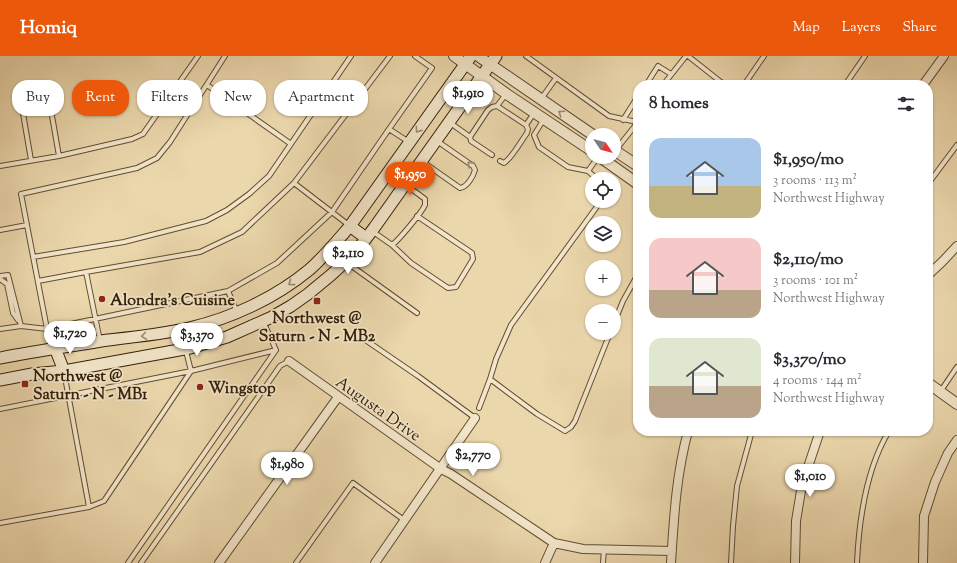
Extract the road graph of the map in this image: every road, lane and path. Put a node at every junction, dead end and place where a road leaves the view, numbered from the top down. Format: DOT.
graph roads {
  1 [pos="198,56"];
  2 [pos="226,56"];
  3 [pos="351,56"];
  4 [pos="390,56"];
  5 [pos="415,56"];
  6 [pos="454,56"];
  7 [pos="478,56"];
  8 [pos="526,56"];
  9 [pos="687,56"];
  10 [pos="764,56"];
  11 [pos="865,56"];
  12 [pos="944,56"];
  13 [pos="468,60"];
  14 [pos="493,60"];
  15 [pos="671,74"];
  16 [pos="482,76"];
  17 [pos="556,78"];
  18 [pos="649,80"];
  19 [pos="667,80"];
  20 [pos="716,80"];
  21 [pos="747,80"];
  22 [pos="849,80"];
  23 [pos="927,80"];
  24 [pos="207,85"];
  25 [pos="506,94"];
  26 [pos="540,100"];
  27 [pos="633,104"];
  28 [pos="497,106"];
  29 [pos="535,113"];
  30 [pos="544,119"];
  31 [pos="623,120"];
  32 [pos="633,121"];
  33 [pos="449,122"];
  34 [pos="526,125"];
  35 [pos="633,128"];
  36 [pos="389,129"];
  37 [pos="585,130"];
  38 [pos="470,137"];
  39 [pos="436,140"];
  40 [pos="621,141"];
  41 [pos="409,143"];
  42 [pos="291,144"];
  43 [pos="957,145"];
  44 [pos="585,146"];
  45 [pos="492,155"];
  46 [pos="59,156"];
  47 [pos="31,160"];
  48 [pos="621,160"];
  49 [pos="421,161"];
  50 [pos="500,161"];
  51 [pos="597,164"];
  52 [pos="617,164"];
  53 [pos="633,164"];
  54 [pos="0,166"];
  55 [pos="588,171"];
  56 [pos="933,177"];
  57 [pos="633,179"];
  58 [pos="294,183"];
  59 [pos="404,184"];
  60 [pos="596,208"];
  61 [pos="332,212"];
  62 [pos="417,216"];
  63 [pos="27,225"];
  64 [pos="350,226"];
  65 [pos="0,230"];
  66 [pos="369,234"];
  67 [pos="392,245"];
  68 [pos="957,246"];
  69 [pos="33,257"];
  70 [pos="345,262"];
  71 [pos="933,270"];
  72 [pos="86,272"];
  73 [pos="0,276"];
  74 [pos="0,279"];
  75 [pos="38,281"];
  76 [pos="633,283"];
  77 [pos="228,291"];
  78 [pos="621,306"];
  79 [pos="237,312"];
  80 [pos="417,313"];
  81 [pos="95,319"];
  82 [pos="263,321"];
  83 [pos="21,324"];
  84 [pos="0,329"];
  85 [pos="47,329"];
  86 [pos="364,339"];
  87 [pos="607,340"];
  88 [pos="100,342"];
  89 [pos="55,348"];
  90 [pos="185,348"];
  91 [pos="276,350"];
  92 [pos="0,358"];
  93 [pos="289,361"];
  94 [pos="957,367"];
  95 [pos="64,371"];
  96 [pos="191,371"];
  97 [pos="490,379"];
  98 [pos="0,380"];
  99 [pos="933,387"];
  100 [pos="940,392"];
  101 [pos="68,396"];
  102 [pos="338,396"];
  103 [pos="957,404"];
  104 [pos="479,408"];
  105 [pos="0,409"];
  106 [pos="475,418"];
  107 [pos="687,436"];
  108 [pos="751,436"];
  109 [pos="818,436"];
  110 [pos="886,436"];
  111 [pos="957,440"];
  112 [pos="441,469"];
  113 [pos="89,507"];
  114 [pos="405,520"];
  115 [pos="0,523"];
  116 [pos="554,543"];
  117 [pos="604,549"];
  118 [pos="672,551"];
  119 [pos="128,563"];
  120 [pos="141,563"];
  121 [pos="219,563"];
  122 [pos="296,563"];
  123 [pos="375,563"];
  124 [pos="545,563"];
  125 [pos="603,563"];
  126 [pos="671,563"];
  127 [pos="731,563"];
  128 [pos="795,563"];
  129 [pos="857,563"];
  130 [pos="922,563"];
  1 -- 46 [label="lane"];
  2 -- 24 [label="lane"];
  3 -- 42 [label="lane"];
  4 -- 58 [label="lane"];
  5 -- 36 [label="lane"];
  6 -- 13 [label="street"];
  7 -- 14 [label="street"];
  8 -- 17 [label="lane"];
  9 -- 15 [label="lane"];
  9 -- 20 [label="lane"];
  10 -- 21 [label="lane"];
  11 -- 22 [label="lane"];
  12 -- 23 [label="street"];
  13 -- 16 [label="street"];
  13 -- 41 [label="main road, one-way"];
  14 -- 16 [label="main road"];
  14 -- 26 [label="street"];
  15 -- 18 [label="lane"];
  15 -- 19 [label="lane"];
  16 -- 25 [label="street"];
  16 -- 33 [label="main road"];
  17 -- 26 [label="lane"];
  17 -- 31 [label="lane"];
  24 -- 42 [label="lane"];
  24 -- 63 [label="lane"];
  25 -- 28 [label="lane"];
  25 -- 29 [label="street"];
  37 -- 26 [label="street, one-way"];
  27 -- 31 [label="lane"];
  28 -- 34 [label="lane"];
  28 -- 38 [label="lane"];
  29 -- 30 [label="street"];
  29 -- 34 [label="lane"];
  30 -- 44 [label="street"];
  30 -- 55 [label="lane"];
  31 -- 32 [label="lane"];
  33 -- 38 [label="lane"];
  33 -- 39 [label="main road"];
  34 -- 50 [label="lane"];
  35 -- 40 [label="lane"];
  36 -- 41 [label="lane"];
  36 -- 61 [label="lane"];
  38 -- 45 [label="lane"];
  39 -- 49 [label="main road"];
  49 -- 39 [label="lane, one-way"];
  41 -- 64 [label="main road"];
  42 -- 69 [label="lane"];
  43 -- 56 [label="lane"];
  46 -- 47 [label="lane"];
  46 -- 47 [label="lane"];
  47 -- 54 [label="lane"];
  48 -- 53 [label="street"];
  49 -- 59 [label="main road"];
  51 -- 55 [label="lane"];
  52 -- 57 [label="street"];
  58 -- 61 [label="lane"];
  58 -- 72 [label="lane"];
  59 -- 62 [label="lane"];
  59 -- 66 [label="main road"];
  60 -- 97 [label="lane"];
  61 -- 64 [label="lane"];
  61 -- 77 [label="lane"];
  62 -- 67 [label="lane"];
  62 -- 67 [label="lane"];
  63 -- 65 [label="lane"];
  63 -- 69 [label="lane"];
  64 -- 66 [label="main road"];
  64 -- 79 [label="main road, one-way"];
  66 -- 67 [label="lane"];
  66 -- 70 [label="main road"];
  68 -- 71 [label="street"];
  69 -- 75 [label="lane"];
  70 -- 80 [label="lane"];
  70 -- 82 [label="main road"];
  72 -- 75 [label="lane"];
  72 -- 81 [label="lane"];
  73 -- 83 [label="lane"];
  74 -- 83 [label="lane"];
  75 -- 85 [label="lane"];
  76 -- 78 [label="lane"];
  77 -- 79 [label="lane"];
  77 -- 81 [label="lane"];
  79 -- 88 [label="main road, one-way"];
  81 -- 85 [label="lane"];
  81 -- 88 [label="lane"];
  82 -- 90 [label="main road"];
  82 -- 91 [label="lane"];
  83 -- 84 [label="lane"];
  83 -- 85 [label="lane"];
  85 -- 89 [label="lane"];
  86 -- 106 [label="lane"];
  87 -- 97 [label="lane"];
  88 -- 89 [label="main road"];
  89 -- 92 [label="main road"];
  89 -- 95 [label="main road"];
  90 -- 95 [label="main road"];
  90 -- 96 [label="lane"];
  91 -- 96 [label="lane"];
  91 -- 119 [label="lane"];
  93 -- 102 [label="street, Augusta Drive"];
  93 -- 120 [label="lane"];
  94 -- 100 [label="lane"];
  95 -- 98 [label="main road"];
  95 -- 101 [label="lane"];
  96 -- 101 [label="lane"];
  96 -- 113 [label="lane"];
  97 -- 104 [label="lane"];
  99 -- 100 [label="street"];
  100 -- 103 [label="street"];
  101 -- 105 [label="lane"];
  101 -- 113 [label="lane"];
  102 -- 112 [label="street, Augusta Drive"];
  102 -- 121 [label="street"];
  106 -- 112 [label="street"];
  107 -- 118 [label="street"];
  108 -- 127 [label="lane"];
  109 -- 128 [label="street"];
  110 -- 129 [label="lane"];
  111 -- 130 [label="street"];
  112 -- 114 [label="street"];
  112 -- 116 [label="street, Augusta Drive"];
  113 -- 115 [label="lane"];
  114 -- 122 [label="lane"];
  114 -- 123 [label="street"];
  116 -- 117 [label="street, Augusta Drive"];
  116 -- 124 [label="street"];
  117 -- 118 [label="street, Augusta Drive"];
  117 -- 125 [label="lane"];
  118 -- 126 [label="street"];
}
